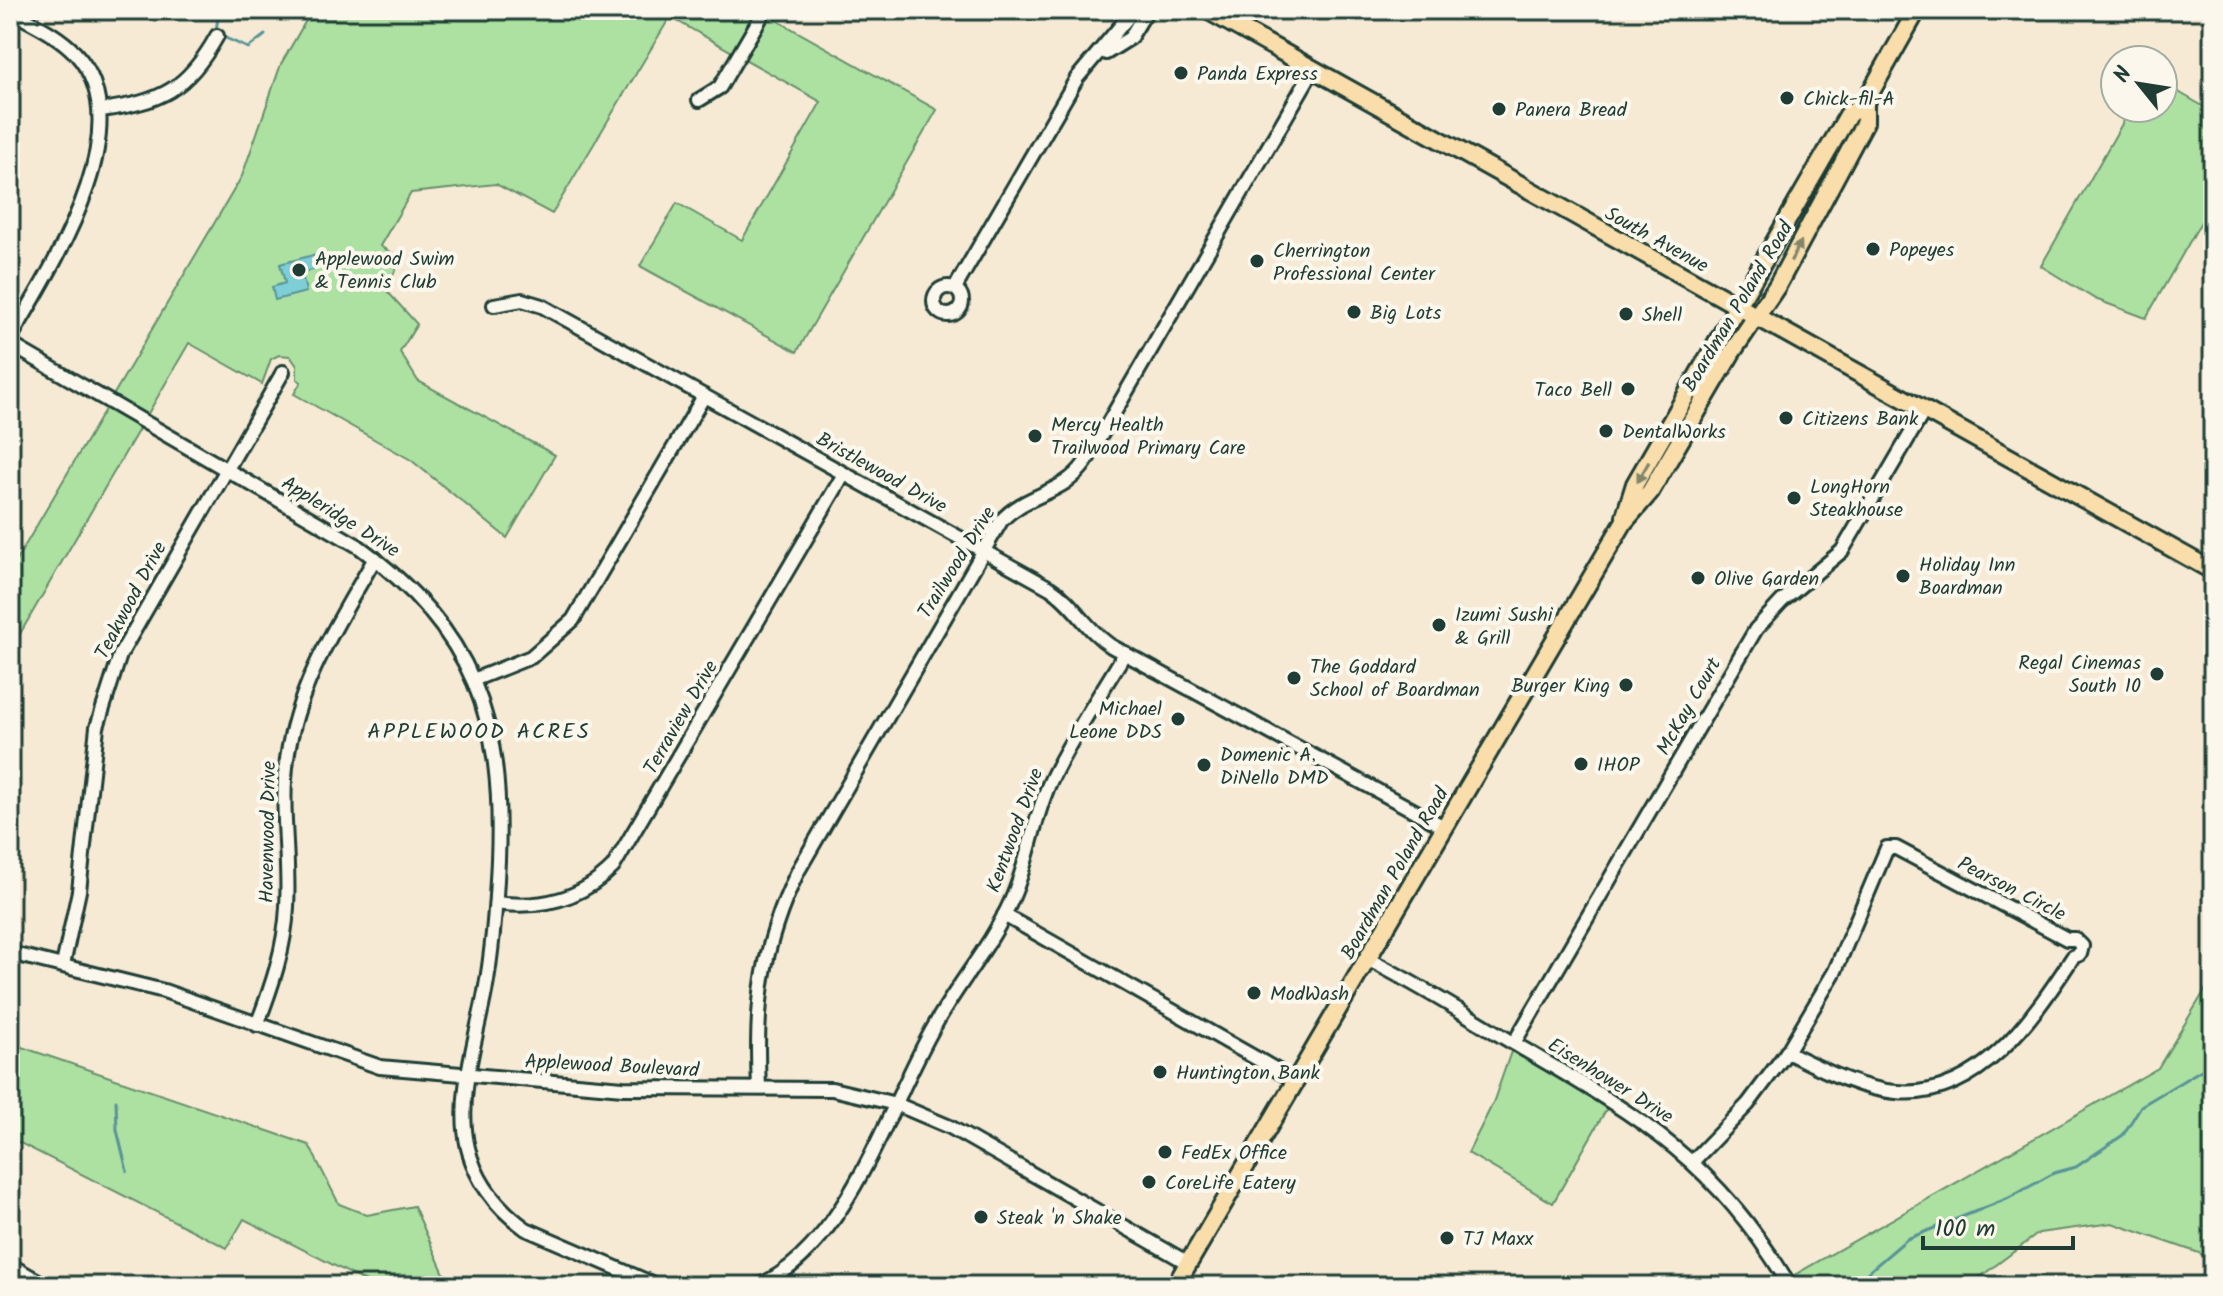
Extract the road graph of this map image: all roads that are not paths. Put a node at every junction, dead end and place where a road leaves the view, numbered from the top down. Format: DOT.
graph roads {
  1 [pos="765,10"];
  2 [pos="1134,10"];
  3 [pos="1147,10"];
  4 [pos="1207,10"];
  5 [pos="1917,10"];
  6 [pos="10,11"];
  7 [pos="217,36"];
  8 [pos="1097,59"];
  9 [pos="1314,68"];
  10 [pos="699,100"];
  11 [pos="1865,102"];
  12 [pos="101,110"];
  13 [pos="955,288"];
  14 [pos="494,305"];
  15 [pos="1739,308"];
  16 [pos="1755,317"];
  17 [pos="10,342"];
  18 [pos="283,372"];
  19 [pos="704,396"];
  20 [pos="1924,411"];
  21 [pos="226,469"];
  22 [pos="844,474"];
  23 [pos="1624,522"];
  24 [pos="983,551"];
  25 [pos="375,558"];
  26 [pos="2213,571"];
  27 [pos="1125,653"];
  28 [pos="473,680"];
  29 [pos="1444,827"];
  30 [pos="496,903"];
  31 [pos="1004,915"];
  32 [pos="10,953"];
  33 [pos="1367,959"];
  34 [pos="63,965"];
  35 [pos="257,1025"];
  36 [pos="1514,1043"];
  37 [pos="1787,1052"];
  38 [pos="470,1077"];
  39 [pos="1296,1081"];
  40 [pos="759,1088"];
  41 [pos="896,1104"];
  42 [pos="1693,1161"];
  43 [pos="1188,1263"];
  44 [pos="10,1265"];
  45 [pos="47,1286"];
  46 [pos="658,1286"];
  47 [pos="758,1286"];
  48 [pos="1175,1286"];
  49 [pos="1790,1286"];
  1 -- 10 [label="street"];
  2 -- 8 [label="street"];
  3 -- 8 [label="street"];
  4 -- 9 [label="main road, South Avenue"];
  5 -- 11 [label="main road, Boardman Poland Road"];
  6 -- 12 [label="street"];
  7 -- 12 [label="street"];
  8 -- 13 [label="street"];
  9 -- 15 [label="main road, South Avenue"];
  9 -- 24 [label="street, Trailwood Drive"];
  11 -- 15 [label="main road, Boardman Poland Road"];
  16 -- 11 [label="main road, Boardman Poland Road, one-way"];
  12 -- 17 [label="street"];
  14 -- 19 [label="street, Bristlewood Drive"];
  15 -- 16 [label="main road, South Avenue"];
  15 -- 23 [label="main road, Boardman Poland Road, one-way"];
  16 -- 20 [label="main road, South Avenue"];
  16 -- 23 [label="main road, Boardman Poland Road"];
  17 -- 21 [label="street, Appleridge Drive"];
  18 -- 21 [label="street, Teakwood Drive"];
  19 -- 22 [label="street, Bristlewood Drive"];
  19 -- 28 [label="street"];
  20 -- 26 [label="main road, South Avenue"];
  20 -- 36 [label="street, McKay Court"];
  21 -- 25 [label="street, Appleridge Drive"];
  21 -- 34 [label="street, Teakwood Drive"];
  22 -- 24 [label="street, Bristlewood Drive"];
  22 -- 30 [label="street, Terraview Drive"];
  23 -- 29 [label="main road, Boardman Poland Road"];
  24 -- 27 [label="street, Bristlewood Drive"];
  24 -- 40 [label="street, Trailwood Drive"];
  25 -- 28 [label="street, Appleridge Drive"];
  25 -- 35 [label="street, Havenwood Drive"];
  27 -- 29 [label="street, Bristlewood Drive"];
  27 -- 31 [label="street, Kentwood Drive"];
  28 -- 30 [label="street, Appleridge Drive"];
  29 -- 33 [label="main road, Boardman Poland Road"];
  30 -- 38 [label="street, Appleridge Drive"];
  31 -- 39 [label="street"];
  31 -- 41 [label="street, Kentwood Drive"];
  32 -- 34 [label="street, Applewood Boulevard"];
  33 -- 36 [label="street, Eisenhower Drive"];
  33 -- 39 [label="main road, Boardman Poland Road"];
  34 -- 35 [label="street, Applewood Boulevard"];
  35 -- 38 [label="street, Applewood Boulevard"];
  36 -- 42 [label="street, Eisenhower Drive"];
  37 -- 37 [label="street, Pearson Circle"];
  37 -- 42 [label="street, Pearson Circle"];
  38 -- 40 [label="street, Applewood Boulevard"];
  38 -- 46 [label="street, Appleridge Drive"];
  39 -- 43 [label="main road, Boardman Poland Road"];
  40 -- 41 [label="street, Applewood Boulevard"];
  41 -- 43 [label="street, Applewood Boulevard"];
  41 -- 47 [label="street, Kentwood Drive"];
  42 -- 49 [label="street, Eisenhower Drive"];
  43 -- 48 [label="main road, Boardman Poland Road"];
  44 -- 45 [label="street"];
}
